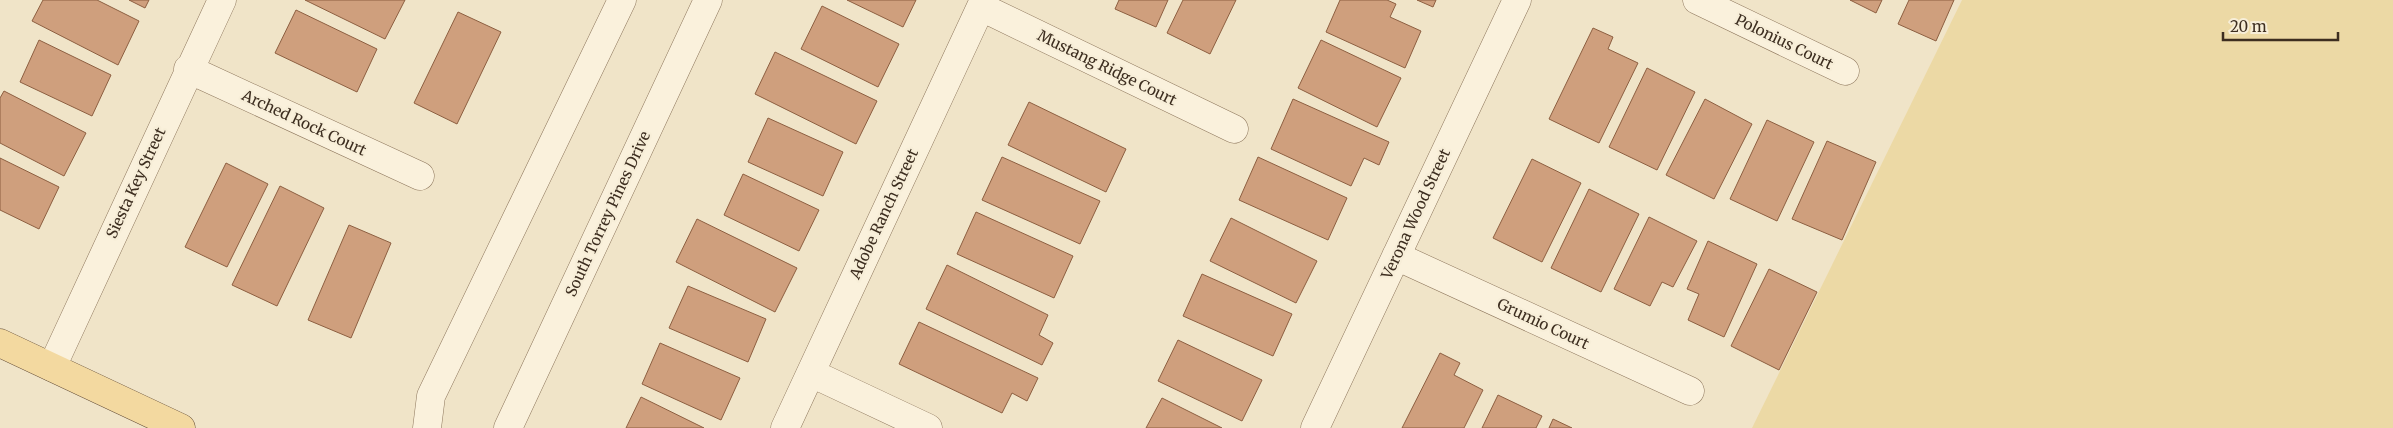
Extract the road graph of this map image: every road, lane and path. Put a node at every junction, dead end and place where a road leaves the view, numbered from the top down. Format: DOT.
graph roads {
  1 [pos="222,0"];
  2 [pos="622,0"];
  3 [pos="708,0"];
  4 [pos="1517,0"];
  5 [pos="1697,0"];
  6 [pos="982,3"];
  7 [pos="188,69"];
  8 [pos="1844,72"];
  9 [pos="1234,129"];
  10 [pos="420,176"];
  11 [pos="1396,256"];
  12 [pos="0,343"];
  13 [pos="52,367"];
  14 [pos="811,372"];
  15 [pos="1690,391"];
  16 [pos="181,428"];
  17 [pos="427,428"];
  18 [pos="508,428"];
  19 [pos="785,428"];
  20 [pos="928,428"];
  21 [pos="1315,428"];
  1 -- 7 [label="street, Siesta Key Street"];
  2 -- 17 [label="street"];
  3 -- 18 [label="street, South Torrey Pines Drive"];
  4 -- 11 [label="street, Verona Wood Street"];
  5 -- 8 [label="street, Polonius Court"];
  6 -- 9 [label="street, Mustang Ridge Court"];
  6 -- 14 [label="street, Adobe Ranch Street"];
  7 -- 10 [label="street, Arched Rock Court"];
  7 -- 13 [label="street, Siesta Key Street"];
  11 -- 15 [label="street, Grumio Court"];
  11 -- 21 [label="street, Verona Wood Street"];
  12 -- 13 [label="main road"];
  13 -- 16 [label="main road"];
  14 -- 19 [label="street, Adobe Ranch Street"];
  14 -- 20 [label="street"];
}
